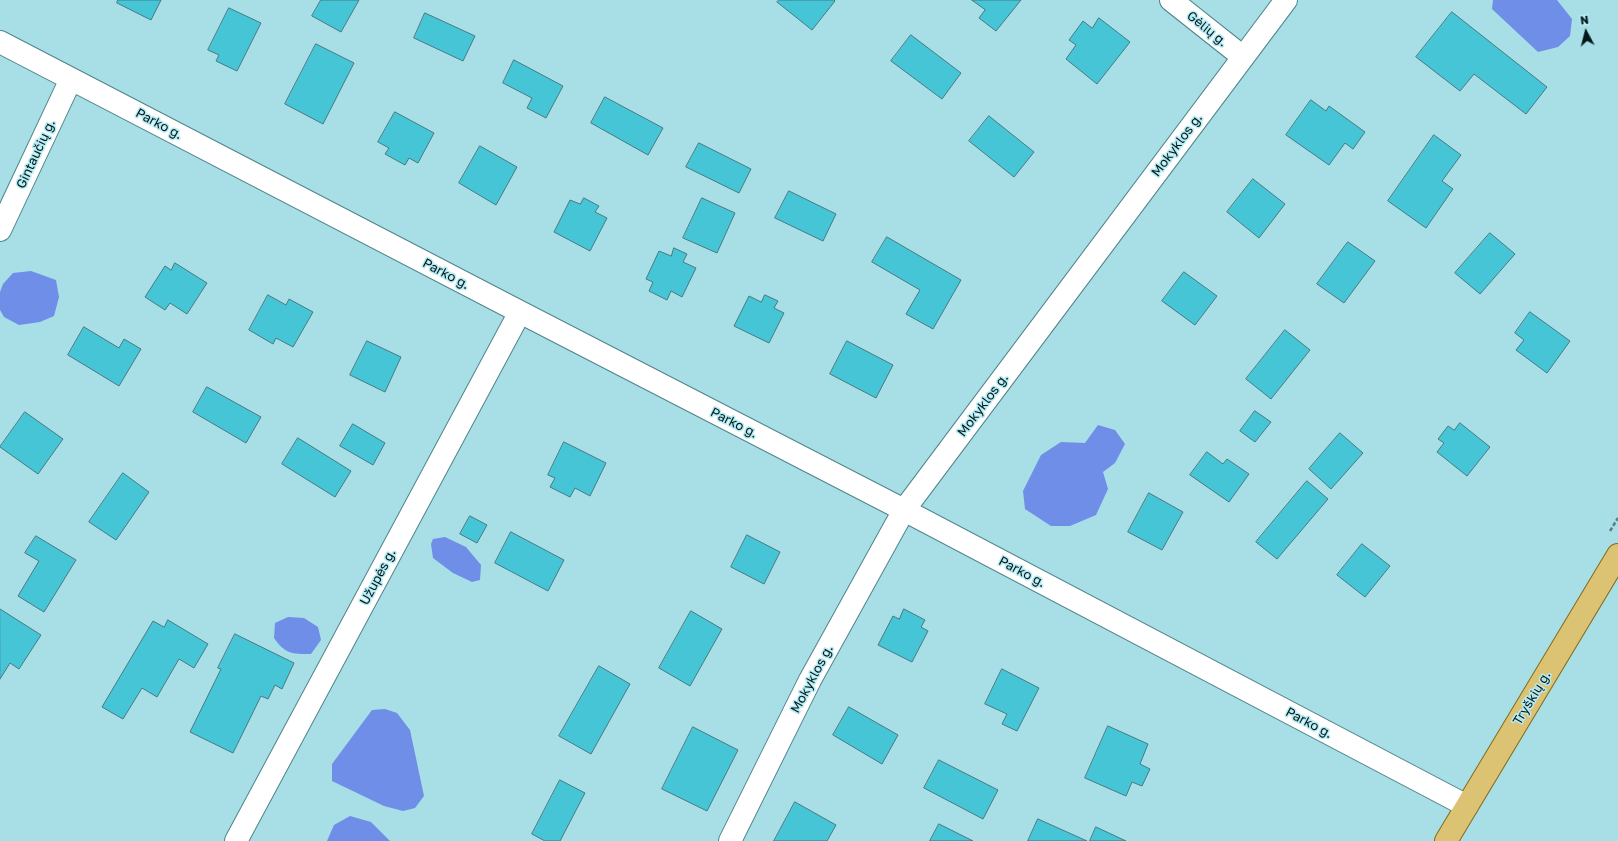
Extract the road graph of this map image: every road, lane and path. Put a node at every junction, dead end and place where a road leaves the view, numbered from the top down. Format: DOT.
graph roads {
  1 [pos="1171,0"];
  2 [pos="1286,0"];
  3 [pos="0,42"];
  4 [pos="1243,57"];
  5 [pos="71,79"];
  6 [pos="0,230"];
  7 [pos="520,312"];
  8 [pos="904,510"];
  9 [pos="1618,555"];
  10 [pos="1468,806"];
  11 [pos="236,841"];
  12 [pos="730,841"];
  13 [pos="1446,841"];
  1 -- 4 [label="street, Gėlių g."];
  2 -- 4 [label="street, Mokyklos g."];
  3 -- 5 [label="street, Parko g."];
  4 -- 8 [label="street, Mokyklos g."];
  5 -- 6 [label="street, Gintaučių g."];
  5 -- 7 [label="street, Parko g."];
  7 -- 8 [label="street, Parko g."];
  7 -- 11 [label="street, Užupės g."];
  8 -- 10 [label="street, Parko g."];
  8 -- 12 [label="street, Mokyklos g."];
  9 -- 10 [label="main road, Tryškių g."];
  10 -- 13 [label="main road, Tryškių g."];
}
